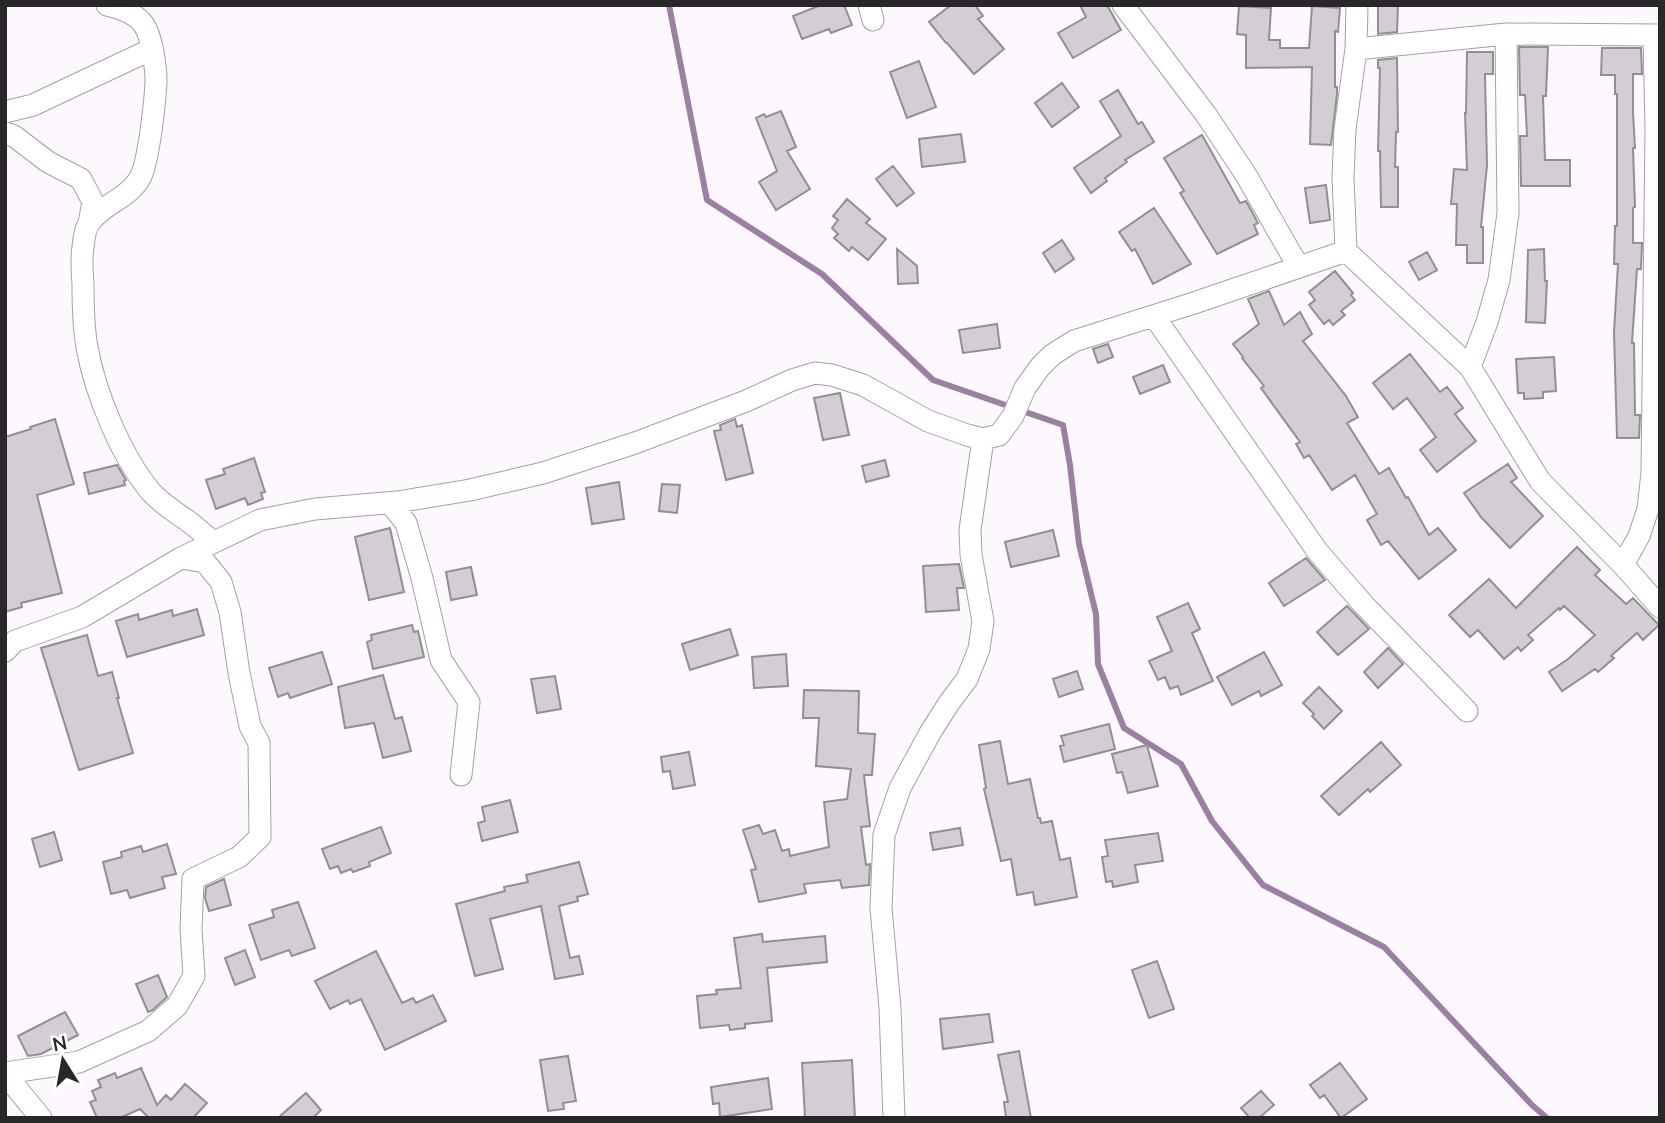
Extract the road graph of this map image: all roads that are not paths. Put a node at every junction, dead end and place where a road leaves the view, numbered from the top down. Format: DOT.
graph roads {
  1 [pos="107,5"];
  2 [pos="1123,5"];
  3 [pos="1357,5"];
  4 [pos="1506,34"];
  5 [pos="1657,35"];
  6 [pos="152,48"];
  7 [pos="1356,49"];
  8 [pos="5,112"];
  9 [pos="5,133"];
  10 [pos="89,223"];
  11 [pos="1346,251"];
  12 [pos="1298,266"];
  13 [pos="1154,316"];
  14 [pos="1470,367"];
  15 [pos="984,439"];
  16 [pos="390,503"];
  17 [pos="213,542"];
  18 [pos="181,558"];
  19 [pos="1623,565"];
  20 [pos="1660,607"];
  21 [pos="5,650"];
  22 [pos="1467,711"];
  23 [pos="461,775"];
  24 [pos="5,1074"];
  25 [pos="41,1118"];
  26 [pos="894,1118"];
  1 -- 6 [label="street"];
  2 -- 12 [label="street"];
  3 -- 7 [label="street"];
  4 -- 5 [label="street"];
  4 -- 7 [label="street"];
  4 -- 14 [label="street"];
  5 -- 19 [label="street"];
  6 -- 8 [label="street"];
  6 -- 10 [label="street"];
  7 -- 11 [label="street"];
  9 -- 10 [label="street"];
  10 -- 17 [label="street"];
  11 -- 12 [label="street"];
  11 -- 14 [label="street"];
  12 -- 13 [label="street"];
  13 -- 15 [label="street"];
  13 -- 22 [label="street"];
  14 -- 19 [label="street"];
  15 -- 16 [label="street"];
  15 -- 26 [label="street"];
  16 -- 17 [label="street"];
  16 -- 23 [label="street"];
  17 -- 18 [label="street"];
  18 -- 21 [label="street"];
  18 -- 24 [label="street"];
  19 -- 20 [label="street"];
  24 -- 25 [label="street"];
}
